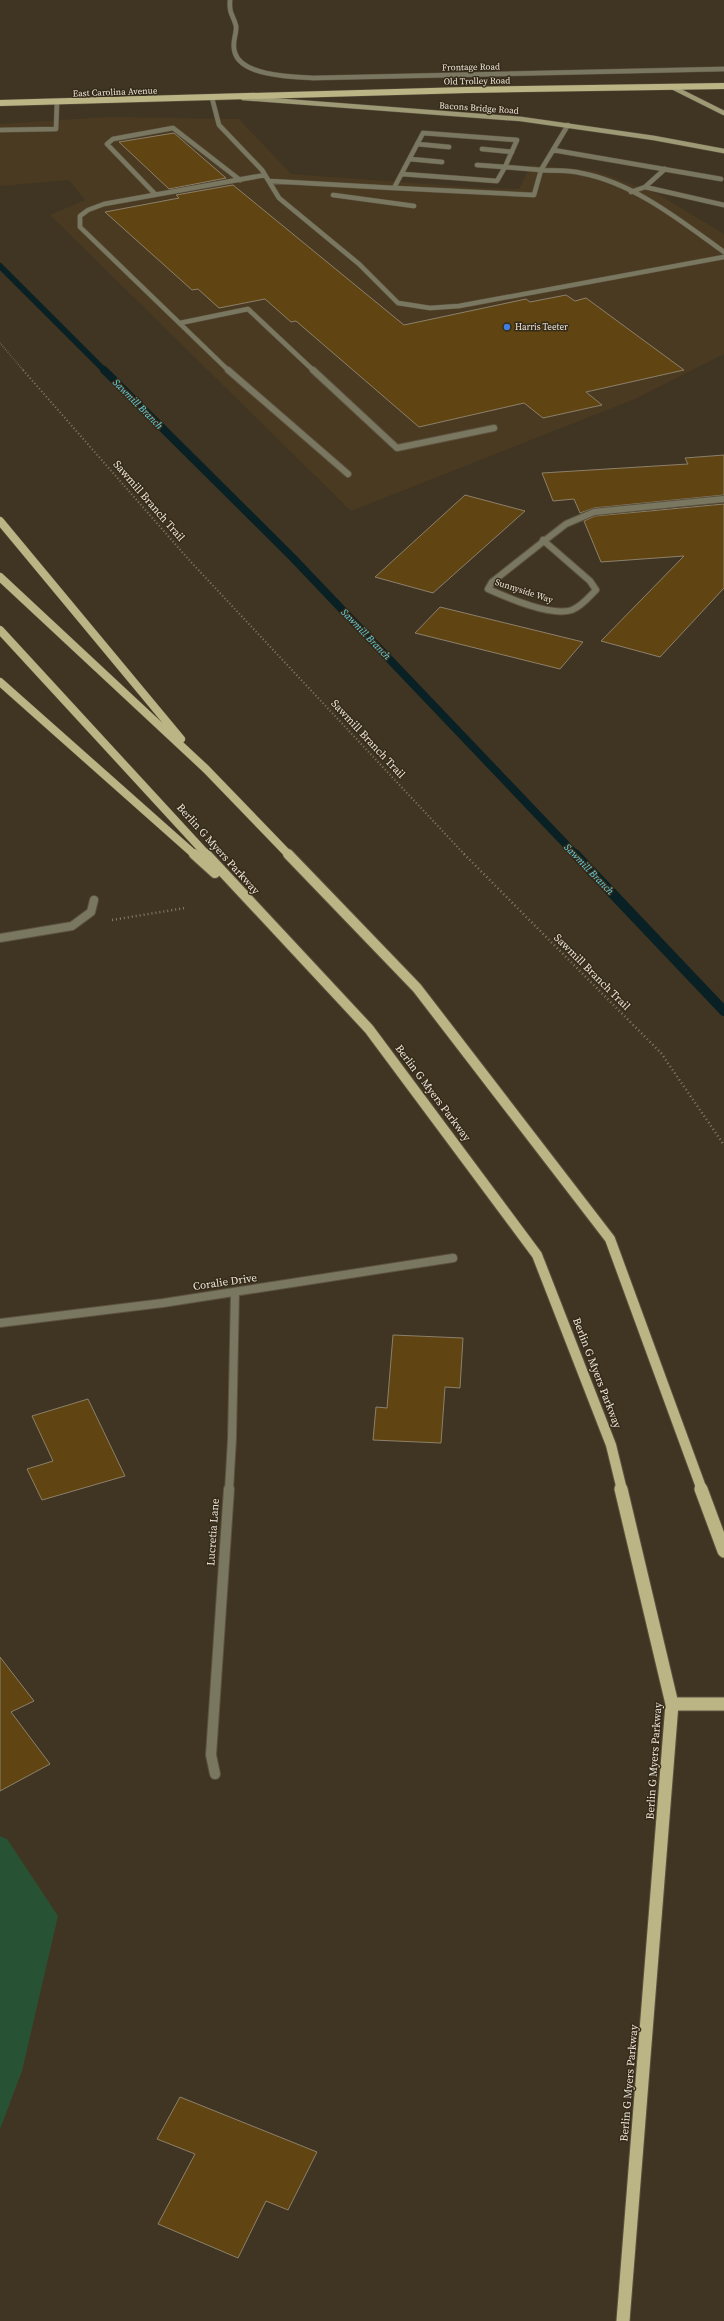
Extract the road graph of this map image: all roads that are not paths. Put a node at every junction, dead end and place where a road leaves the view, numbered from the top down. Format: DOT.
graph roads {
  1 [pos="230,0"];
  2 [pos="724,69"];
  3 [pos="724,86"];
  4 [pos="674,88"];
  5 [pos="231,97"];
  6 [pos="212,98"];
  7 [pos="57,102"];
  8 [pos="0,103"];
  9 [pos="724,113"];
  10 [pos="568,125"];
  11 [pos="0,130"];
  12 [pos="418,144"];
  13 [pos="448,147"];
  14 [pos="482,149"];
  15 [pos="553,150"];
  16 [pos="724,151"];
  17 [pos="512,152"];
  18 [pos="410,159"];
  19 [pos="442,162"];
  20 [pos="477,165"];
  21 [pos="505,167"];
  22 [pos="665,169"];
  23 [pos="541,170"];
  24 [pos="402,174"];
  25 [pos="265,175"];
  26 [pos="721,179"];
  27 [pos="240,180"];
  28 [pos="269,181"];
  29 [pos="645,187"];
  30 [pos="394,188"];
  31 [pos="631,192"];
  32 [pos="674,193"];
  33 [pos="155,194"];
  34 [pos="333,195"];
  35 [pos="703,200"];
  36 [pos="724,200"];
  37 [pos="724,205"];
  38 [pos="414,206"];
  39 [pos="724,208"];
  40 [pos="724,252"];
  41 [pos="724,257"];
  42 [pos="180,323"];
  43 [pos="494,428"];
  44 [pos="348,474"];
  45 [pos="724,500"];
  46 [pos="0,521"];
  47 [pos="543,540"];
  48 [pos="0,577"];
  49 [pos="0,630"];
  50 [pos="0,682"];
  51 [pos="206,770"];
  52 [pos="94,900"];
  53 [pos="257,910"];
  54 [pos="0,938"];
  55 [pos="453,1258"];
  56 [pos="235,1292"];
  57 [pos="0,1323"];
  58 [pos="724,1551"];
  59 [pos="672,1704"];
  60 [pos="724,1704"];
  61 [pos="215,1774"];
  62 [pos="623,2321"];
  1 -- 2 [label="street, Frontage Road"];
  3 -- 4 [label="main road, Old Trolley Road"];
  4 -- 5 [label="main road, Old Trolley Road"];
  4 -- 9 [label="main road"];
  5 -- 6 [label="main road, East Carolina Avenue"];
  5 -- 10 [label="main road, Bacons Bridge Road"];
  6 -- 7 [label="main road, East Carolina Avenue"];
  6 -- 25 [label="street"];
  7 -- 8 [label="main road, East Carolina Avenue"];
  7 -- 11 [label="street"];
  10 -- 15 [label="street"];
  10 -- 16 [label="main road, Bacons Bridge Road"];
  12 -- 13 [label="street"];
  12 -- 17 [label="street"];
  12 -- 18 [label="street"];
  14 -- 17 [label="street"];
  15 -- 22 [label="street"];
  15 -- 23 [label="street"];
  17 -- 21 [label="street"];
  18 -- 19 [label="street"];
  18 -- 24 [label="street"];
  20 -- 21 [label="street"];
  21 -- 23 [label="street"];
  21 -- 24 [label="street"];
  22 -- 26 [label="street"];
  22 -- 29 [label="street"];
  23 -- 30 [label="street"];
  23 -- 31 [label="street"];
  24 -- 30 [label="street"];
  25 -- 27 [label="street"];
  25 -- 28 [label="street"];
  27 -- 33 [label="street"];
  27 -- 33 [label="street"];
  28 -- 30 [label="street"];
  28 -- 41 [label="street"];
  29 -- 31 [label="street"];
  29 -- 32 [label="street"];
  31 -- 40 [label="street"];
  32 -- 35 [label="street"];
  32 -- 36 [label="street"];
  33 -- 42 [label="street"];
  34 -- 38 [label="street"];
  35 -- 37 [label="street"];
  35 -- 39 [label="street"];
  42 -- 43 [label="street"];
  42 -- 44 [label="street"];
  45 -- 47 [label="street, Sunnyside Way"];
  46 -- 51 [label="main road"];
  47 -- 47 [label="street, Sunnyside Way"];
  48 -- 51 [label="main road"];
  49 -- 53 [label="main road, Berlin G Myers Parkway"];
  50 -- 53 [label="main road"];
  51 -- 58 [label="main road"];
  52 -- 54 [label="street"];
  53 -- 59 [label="main road, Berlin G Myers Parkway"];
  55 -- 56 [label="street, Coralie Drive"];
  56 -- 57 [label="street, Coralie Drive"];
  56 -- 61 [label="street, Lucretia Lane"];
  59 -- 60 [label="main road"];
  59 -- 62 [label="main road, Berlin G Myers Parkway"];
}
